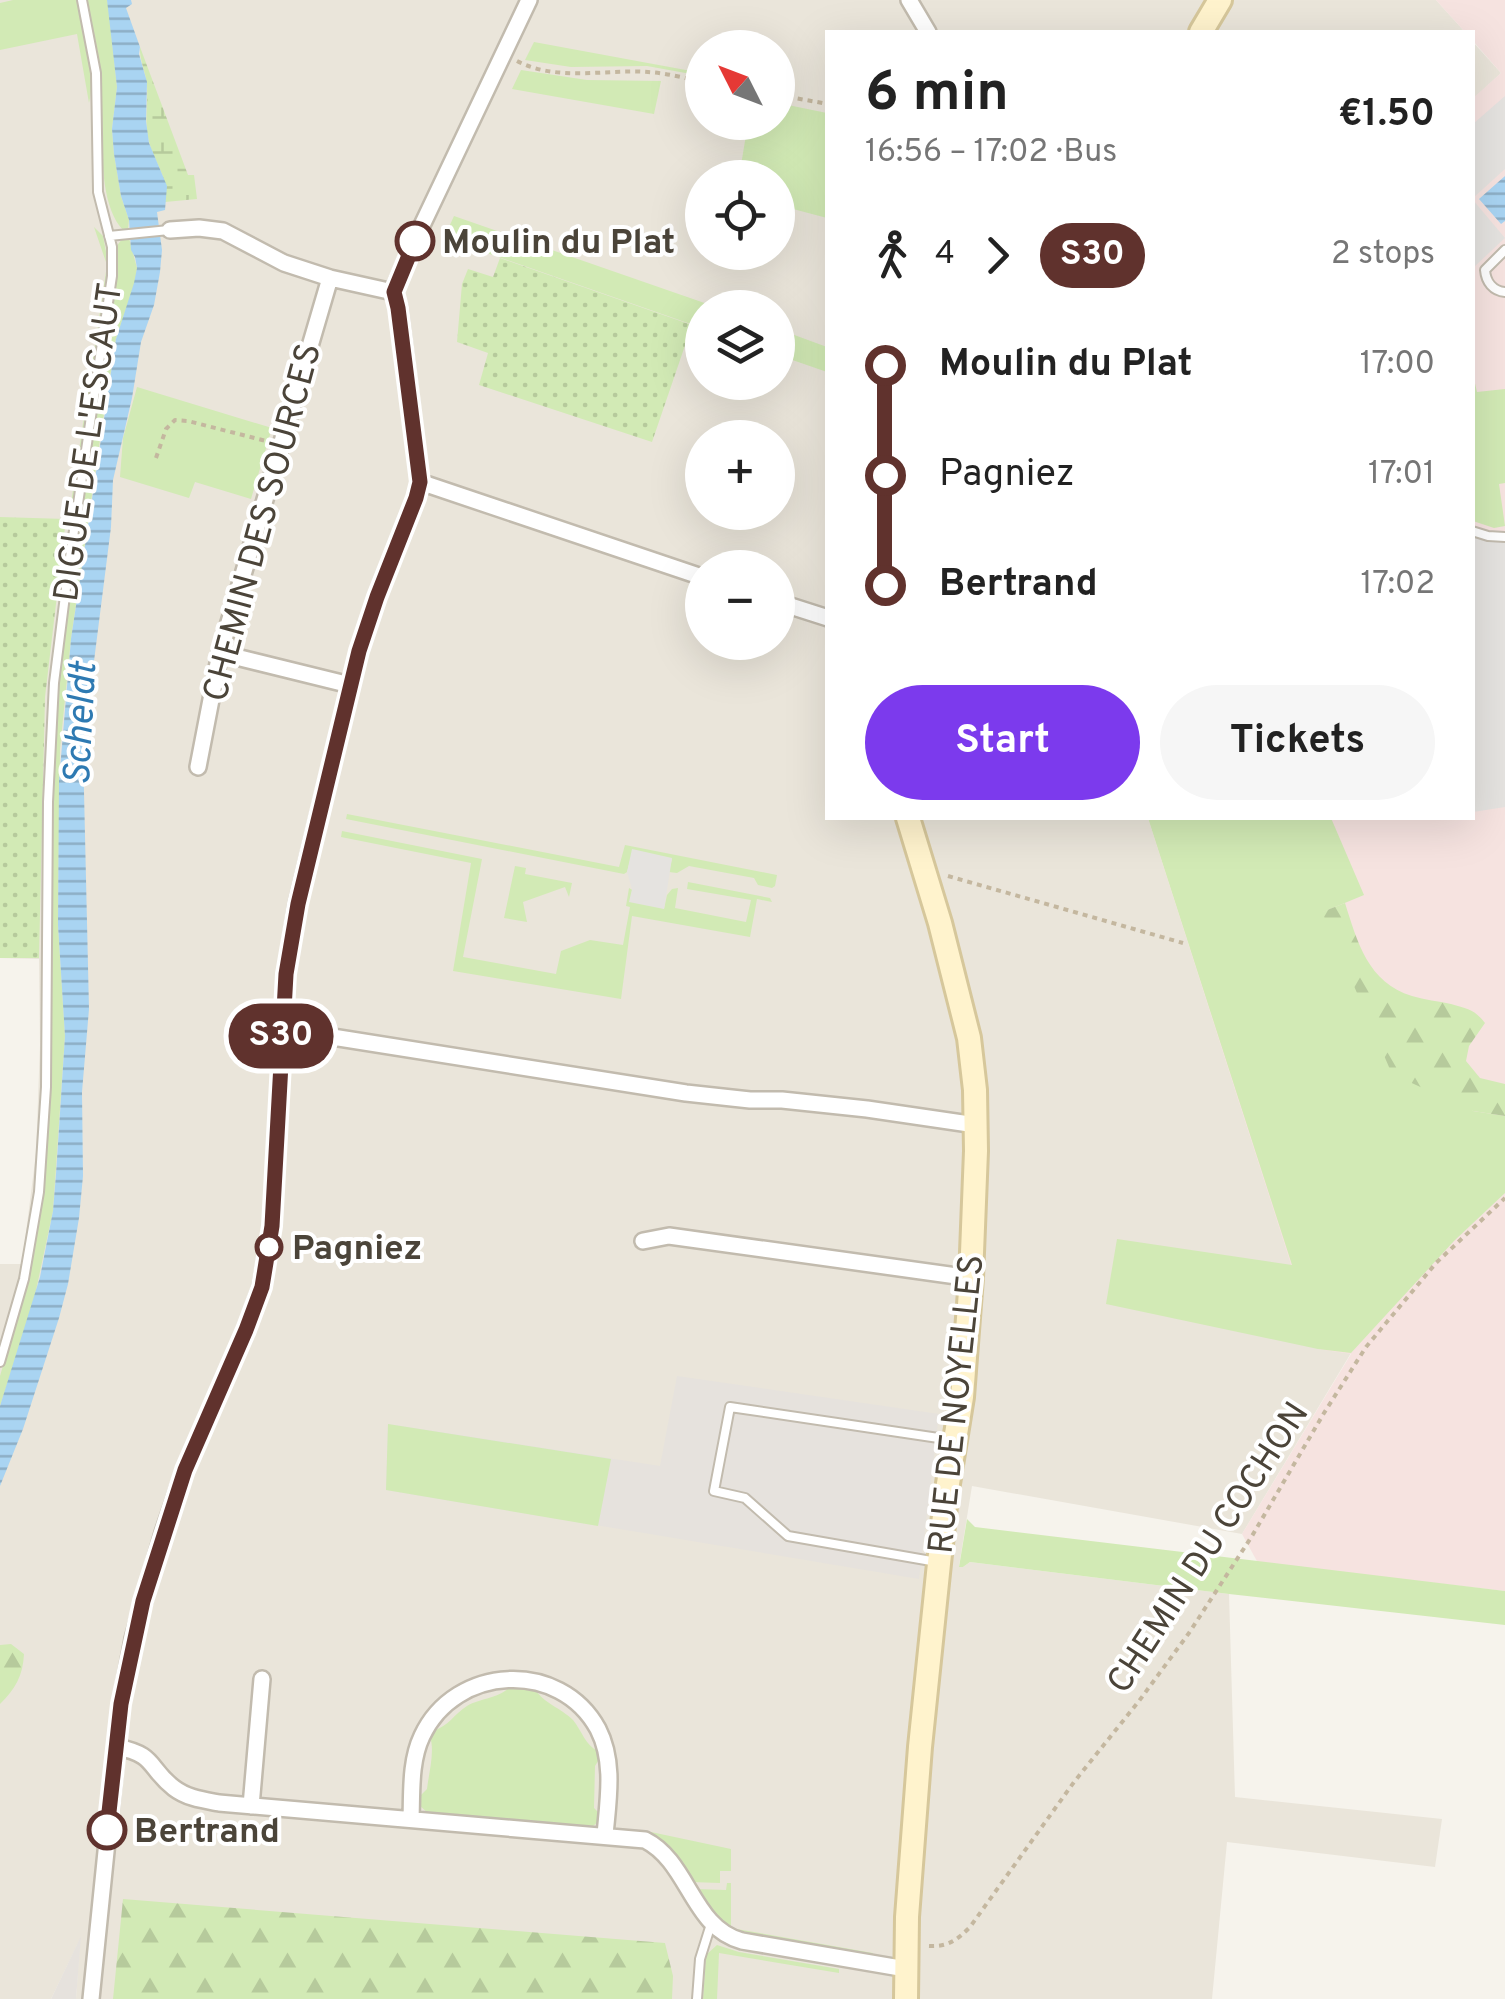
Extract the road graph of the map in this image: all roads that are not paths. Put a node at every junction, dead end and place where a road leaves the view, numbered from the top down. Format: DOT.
graph roads {
  1 [pos="82,0"];
  2 [pos="530,0"];
  3 [pos="909,0"];
  4 [pos="1220,0"];
  5 [pos="927,30"];
  6 [pos="1202,30"];
  7 [pos="170,230"];
  8 [pos="109,236"];
  9 [pos="1505,250"];
  10 [pos="330,278"];
  11 [pos="394,292"];
  12 [pos="1505,292"];
  13 [pos="420,482"];
  14 [pos="1475,532"];
  15 [pos="1505,537"];
  16 [pos="685,571"];
  17 [pos="795,607"];
  18 [pos="825,617"];
  19 [pos="220,654"];
  20 [pos="350,685"];
  21 [pos="198,767"];
  22 [pos="909,820"];
  23 [pos="282,1029"];
  24 [pos="976,1125"];
  25 [pos="644,1241"];
  26 [pos="971,1278"];
  27 [pos="0,1362"];
  28 [pos="956,1440"];
  29 [pos="939,1562"];
  30 [pos="262,1679"];
  31 [pos="117,1747"];
  32 [pos="251,1806"];
  33 [pos="410,1819"];
  34 [pos="606,1835"];
  35 [pos="711,1924"];
  36 [pos="906,1958"];
  37 [pos="92,1999"];
  38 [pos="697,1999"];
  39 [pos="906,1999"];
  1 -- 8 [label="lane, DIGUE DE L'ESCAUT"];
  2 -- 11 [label="street"];
  3 -- 5 [label="street"];
  4 -- 6 [label="street"];
  7 -- 8 [label="lane"];
  7 -- 10 [label="street"];
  8 -- 27 [label="lane, DIGUE DE L'ESCAUT"];
  9 -- 12 [label="lane"];
  10 -- 11 [label="street"];
  10 -- 19 [label="street, CHEMIN DES SOURCES"];
  11 -- 13 [label="street"];
  13 -- 16 [label="street"];
  13 -- 20 [label="street"];
  14 -- 15 [label="lane"];
  17 -- 18 [label="street"];
  19 -- 20 [label="street"];
  19 -- 21 [label="street, CHEMIN DES SOURCES"];
  20 -- 23 [label="street"];
  22 -- 24 [label="street, RUE DE NOYELLES"];
  23 -- 24 [label="street"];
  23 -- 31 [label="street"];
  24 -- 26 [label="street, RUE DE NOYELLES"];
  25 -- 26 [label="street"];
  26 -- 28 [label="street, RUE DE NOYELLES"];
  28 -- 29 [label="street, RUE DE NOYELLES"];
  28 -- 29 [label="lane"];
  29 -- 36 [label="street, RUE DE NOYELLES"];
  30 -- 32 [label="street"];
  31 -- 32 [label="street"];
  31 -- 37 [label="street"];
  32 -- 33 [label="street"];
  33 -- 34 [label="street"];
  33 -- 34 [label="street"];
  34 -- 35 [label="street"];
  35 -- 36 [label="street"];
  35 -- 38 [label="lane"];
  36 -- 39 [label="street, RUE DE NOYELLES"];
}
